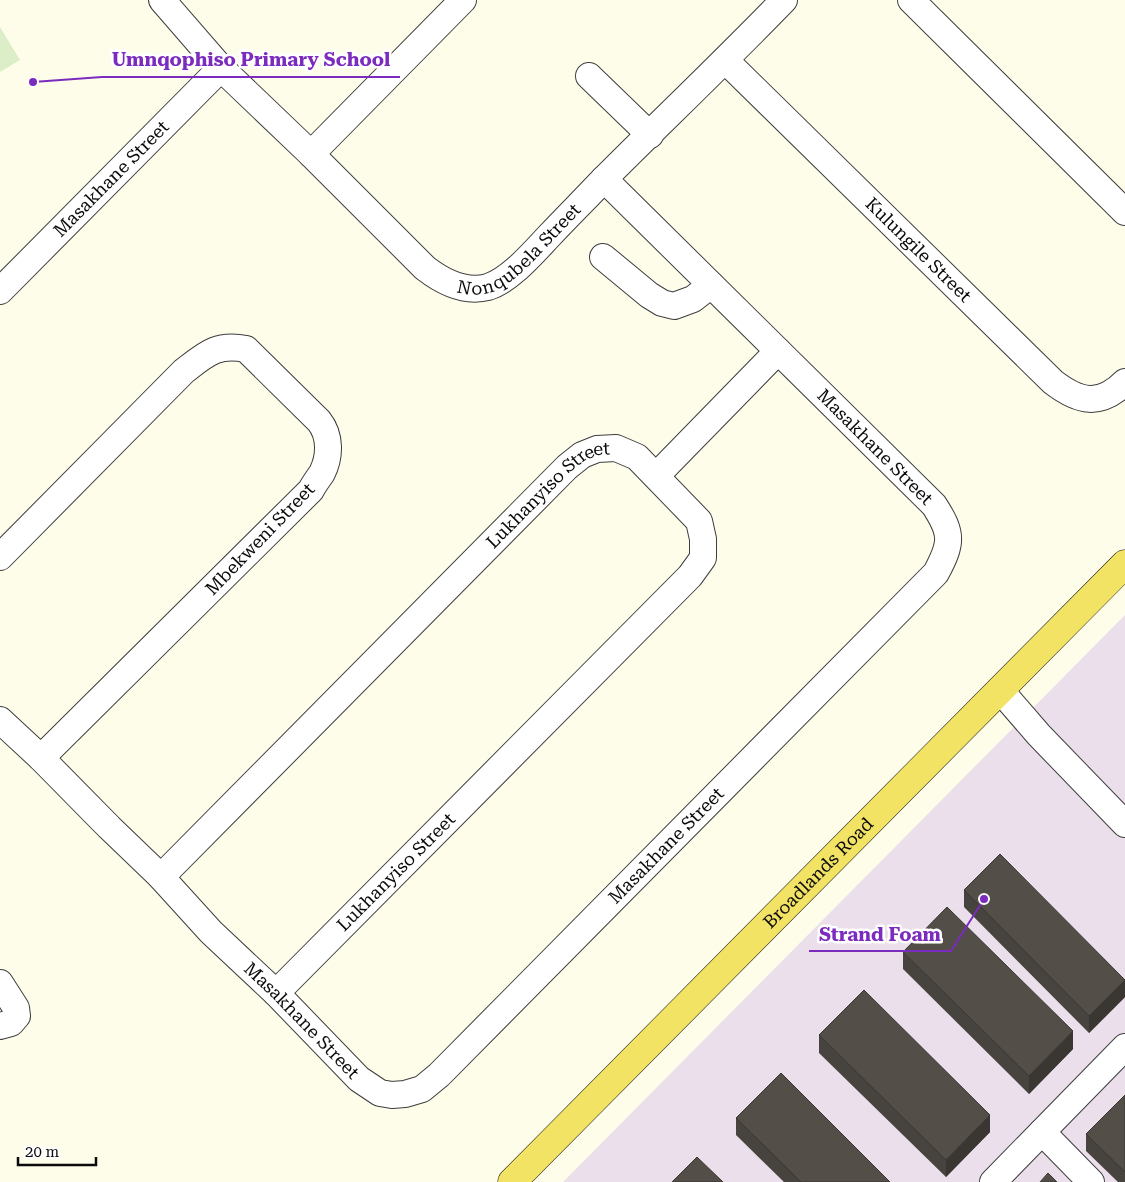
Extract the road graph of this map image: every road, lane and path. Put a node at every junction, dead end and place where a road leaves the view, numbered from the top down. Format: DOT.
graph roads {
  1 [pos="162,0"];
  2 [pos="463,0"];
  3 [pos="784,0"];
  4 [pos="911,0"];
  5 [pos="726,60"];
  6 [pos="221,68"];
  7 [pos="589,76"];
  8 [pos="650,135"];
  9 [pos="311,154"];
  10 [pos="604,179"];
  11 [pos="1125,212"];
  12 [pos="603,257"];
  13 [pos="711,285"];
  14 [pos="0,290"];
  15 [pos="778,351"];
  16 [pos="1125,382"];
  17 [pos="656,476"];
  18 [pos="0,557"];
  19 [pos="1125,564"];
  20 [pos="1000,690"];
  21 [pos="0,720"];
  22 [pos="42,758"];
  23 [pos="1125,824"];
  24 [pos="161,878"];
  25 [pos="0,983"];
  26 [pos="276,993"];
  27 [pos="0,1026"];
  28 [pos="1125,1047"];
  29 [pos="1042,1132"];
  30 [pos="512,1182"];
  31 [pos="992,1182"];
  32 [pos="1091,1182"];
  1 -- 6 [label="street, Nonqubela Street"];
  2 -- 9 [label="street"];
  3 -- 5 [label="street, Nonqubela Street"];
  4 -- 11 [label="street"];
  5 -- 8 [label="street, Nonqubela Street"];
  5 -- 16 [label="street, Kulungile Street"];
  6 -- 9 [label="street, Nonqubela Street"];
  6 -- 14 [label="street, Masakhane Street"];
  7 -- 8 [label="street"];
  8 -- 10 [label="street, Nonqubela Street"];
  9 -- 10 [label="street, Nonqubela Street"];
  10 -- 13 [label="street, Masakhane Street"];
  12 -- 13 [label="street"];
  13 -- 15 [label="street, Masakhane Street"];
  15 -- 17 [label="street"];
  15 -- 26 [label="street, Masakhane Street"];
  17 -- 24 [label="street, Lukhanyiso Street"];
  17 -- 26 [label="street, Lukhanyiso Street"];
  18 -- 22 [label="street, Mbekweni Street"];
  19 -- 20 [label="main road, Broadlands Road"];
  20 -- 23 [label="street"];
  20 -- 30 [label="main road, Broadlands Road"];
  21 -- 22 [label="street, Masakhane Street"];
  22 -- 24 [label="street, Masakhane Street"];
  24 -- 26 [label="street, Masakhane Street"];
  25 -- 27 [label="street"];
  28 -- 29 [label="street"];
  29 -- 31 [label="street"];
  29 -- 32 [label="street"];
}
